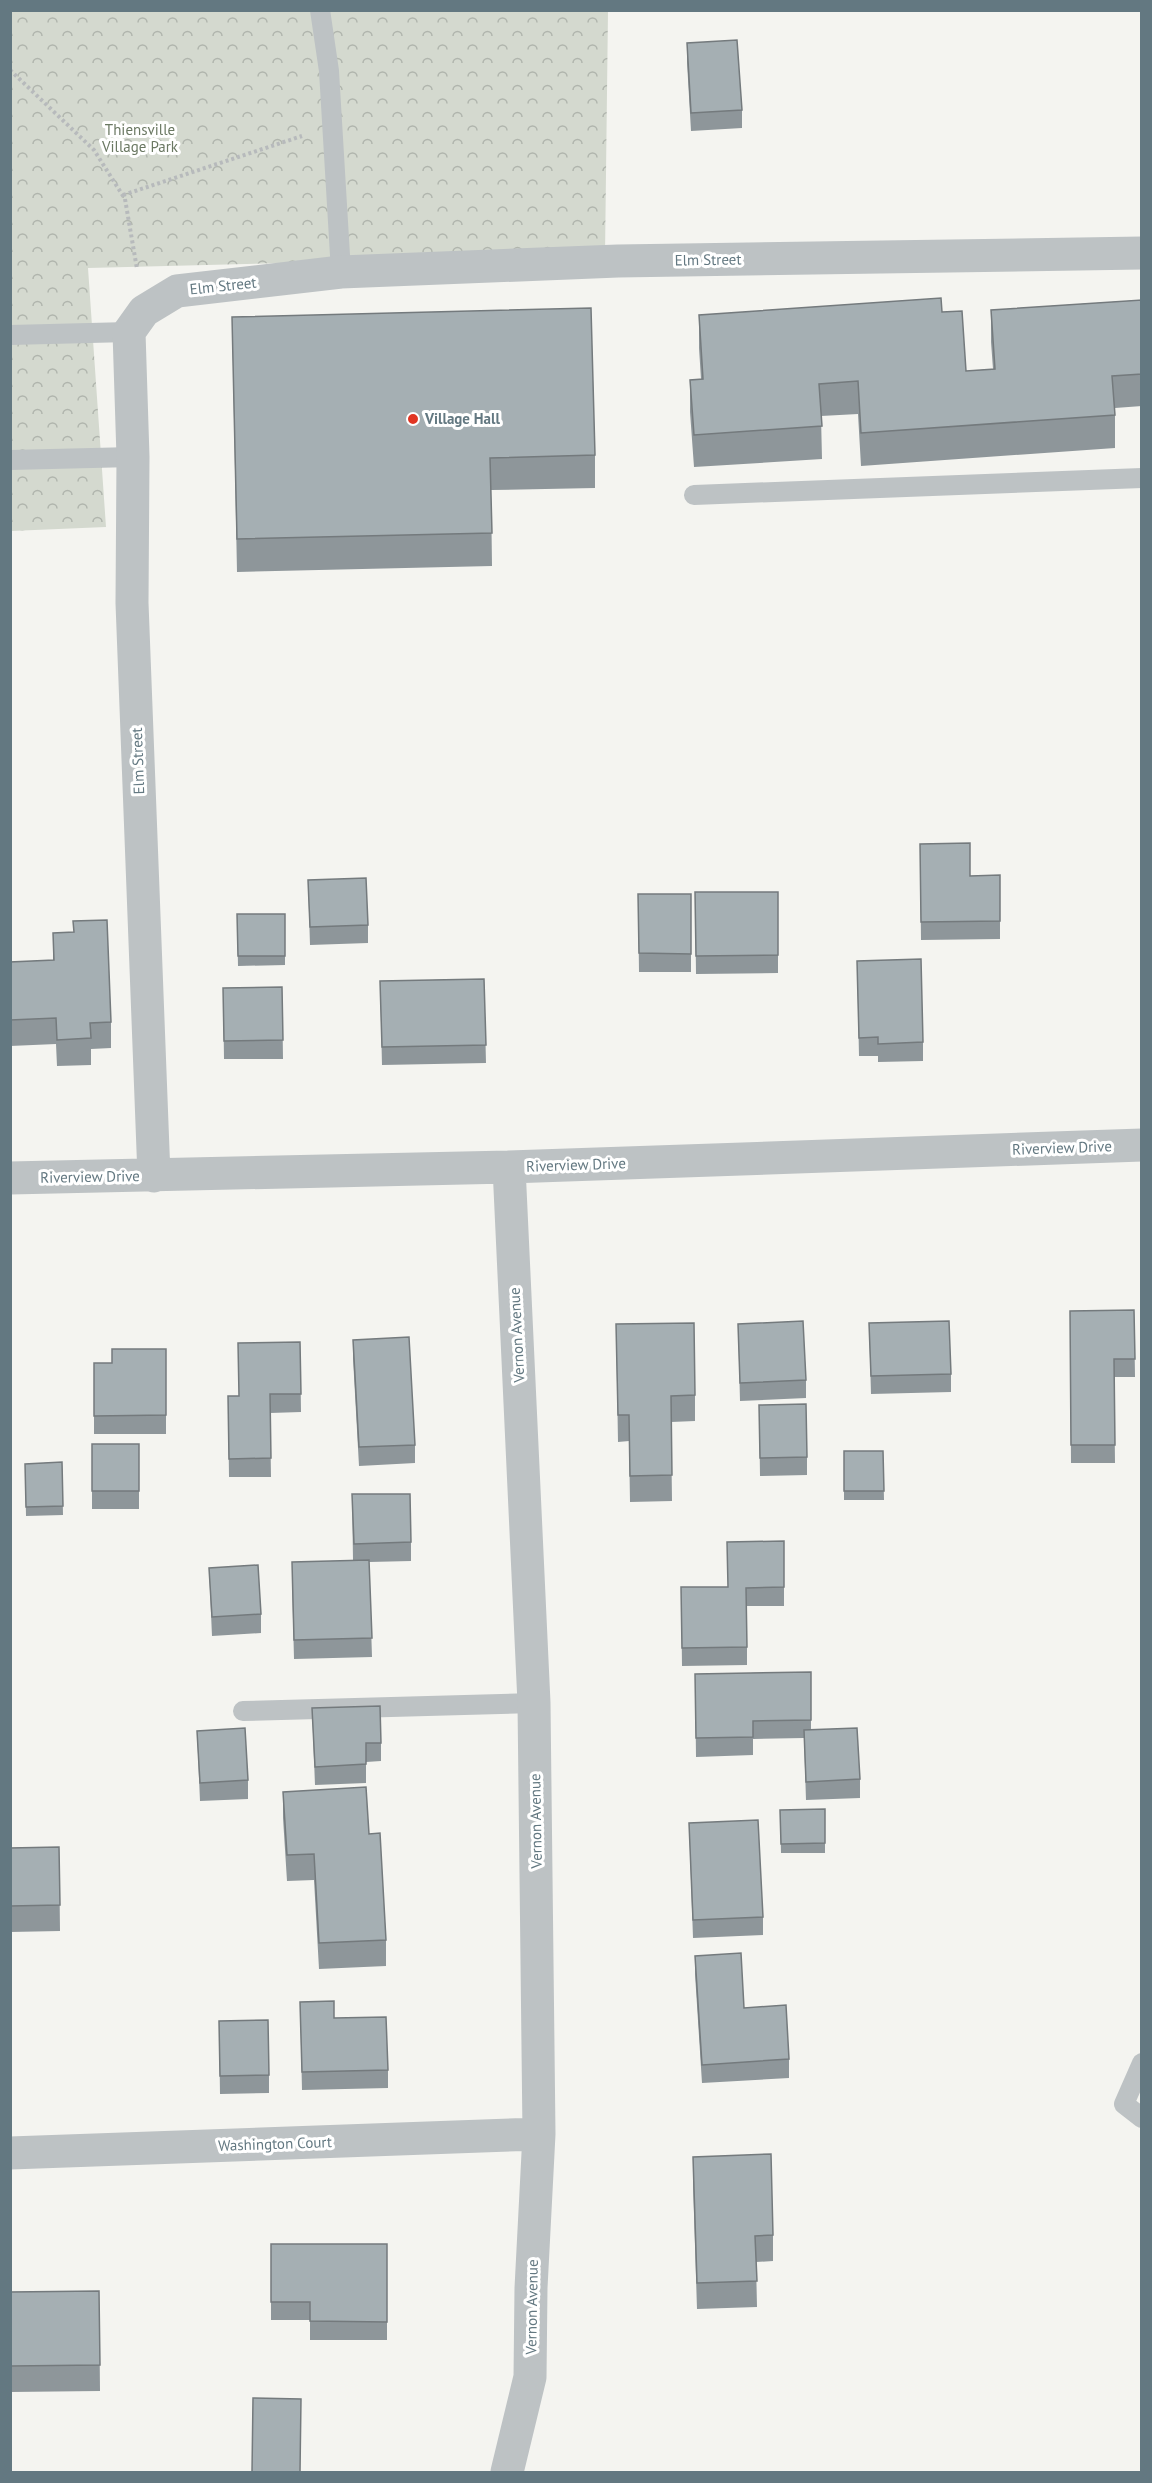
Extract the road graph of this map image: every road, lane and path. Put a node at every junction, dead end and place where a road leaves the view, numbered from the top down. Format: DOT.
graph roads {
  1 [pos="320,10"];
  2 [pos="10,70"];
  3 [pos="333,126"];
  4 [pos="123,195"];
  5 [pos="1142,253"];
  6 [pos="341,272"];
  7 [pos="136,322"];
  8 [pos="10,334"];
  9 [pos="133,457"];
  10 [pos="10,460"];
  11 [pos="1142,478"];
  12 [pos="694,495"];
  13 [pos="1142,1145"];
  14 [pos="509,1167"];
  15 [pos="154,1176"];
  16 [pos="10,1178"];
  17 [pos="534,1703"];
  18 [pos="243,1712"];
  19 [pos="1142,2063"];
  20 [pos="1142,2118"];
  21 [pos="539,2134"];
  22 [pos="10,2153"];
  23 [pos="507,2472"];
  1 -- 3 [label="lane"];
  2 -- 4 [label="path"];
  3 -- 4 [label="path"];
  3 -- 6 [label="lane"];
  4 -- 7 [label="path"];
  5 -- 6 [label="street, Elm Street"];
  6 -- 7 [label="street, Elm Street"];
  7 -- 8 [label="lane"];
  7 -- 9 [label="street, Elm Street"];
  9 -- 10 [label="lane"];
  9 -- 15 [label="street, Elm Street"];
  11 -- 12 [label="lane"];
  13 -- 14 [label="street, Riverview Drive"];
  14 -- 15 [label="street, Riverview Drive"];
  14 -- 17 [label="street, Vernon Avenue"];
  15 -- 16 [label="street, Riverview Drive"];
  17 -- 18 [label="lane"];
  17 -- 21 [label="street, Vernon Avenue"];
  19 -- 20 [label="lane"];
  21 -- 22 [label="street, Washington Court"];
  21 -- 23 [label="street, Vernon Avenue"];
}
